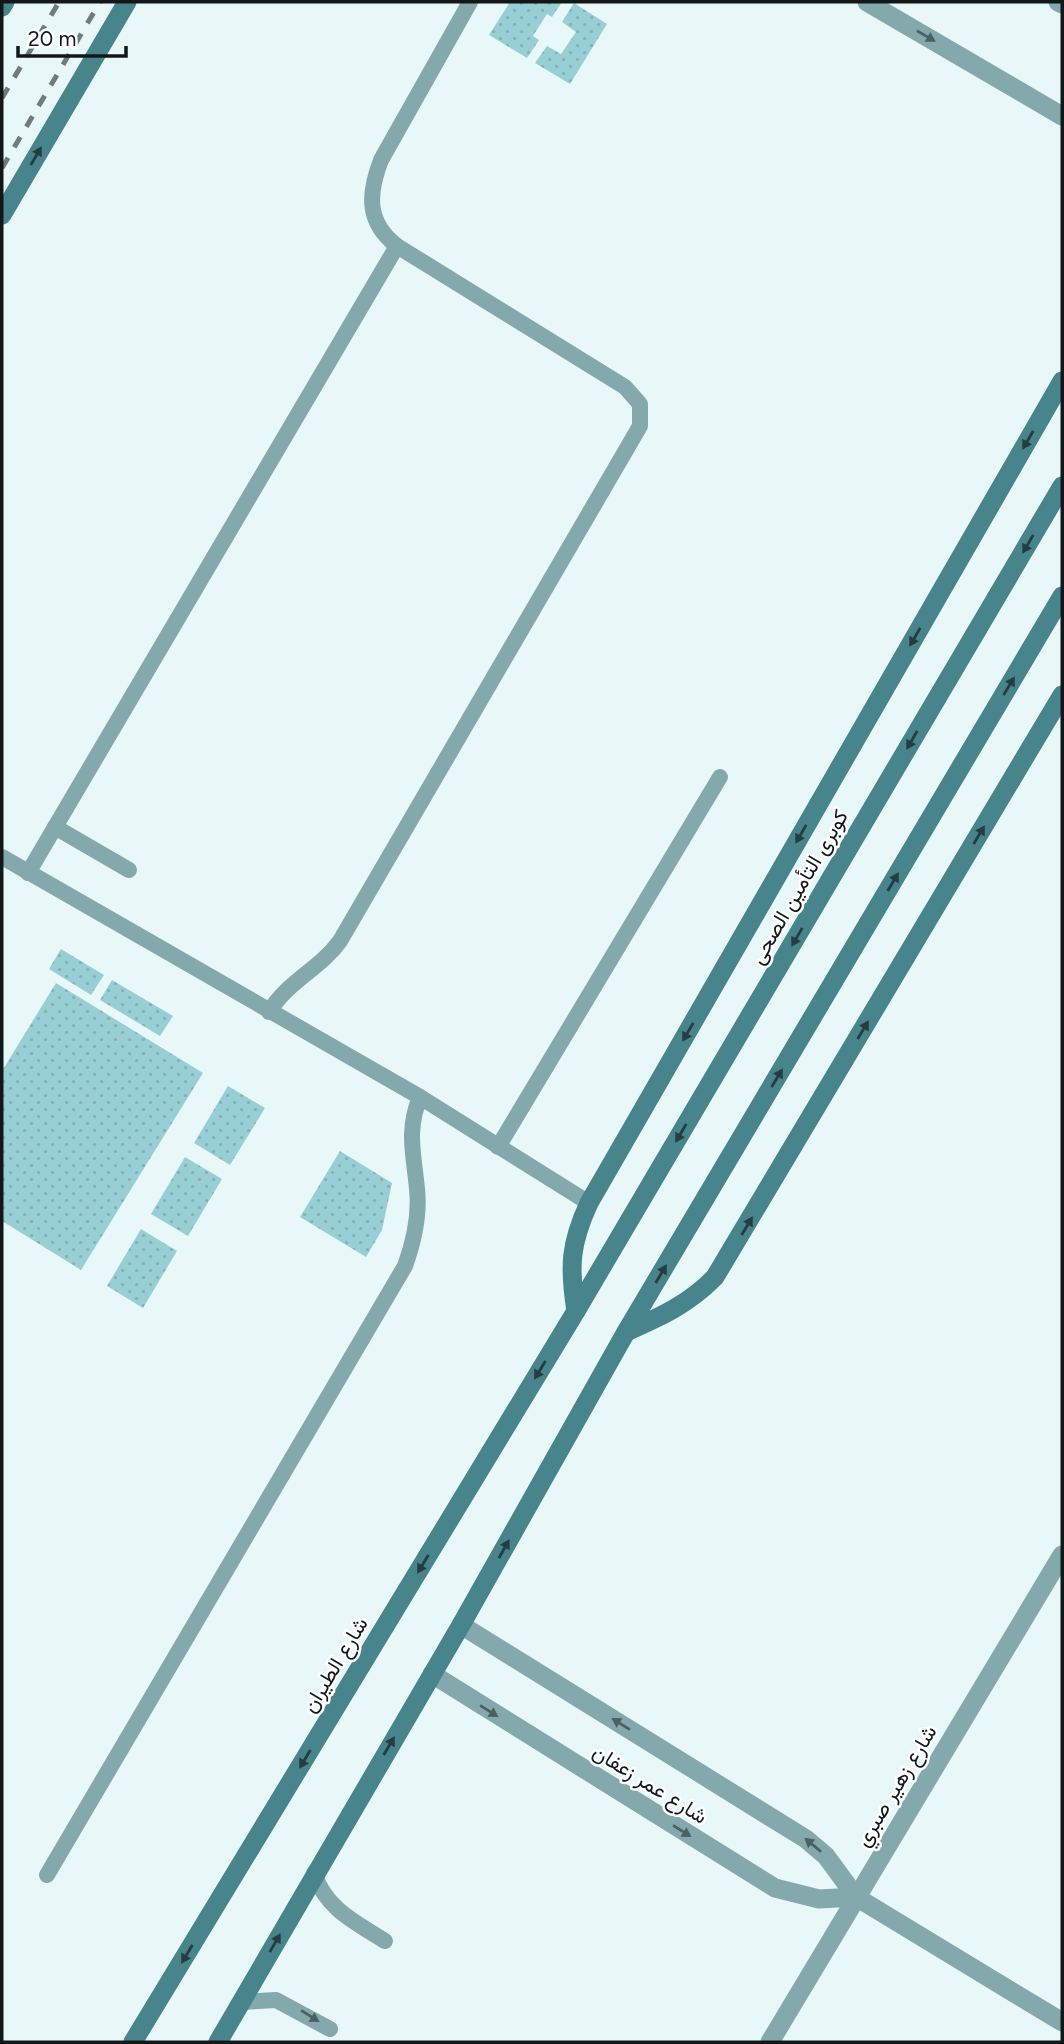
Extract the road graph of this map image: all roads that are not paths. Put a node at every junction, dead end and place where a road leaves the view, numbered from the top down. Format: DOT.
graph roads {
  1 [pos="5,2"];
  2 [pos="127,2"];
  3 [pos="470,2"];
  4 [pos="867,2"];
  5 [pos="1058,2"];
  6 [pos="1062,4"];
  7 [pos="2,7"];
  8 [pos="1062,116"];
  9 [pos="2,215"];
  10 [pos="397,246"];
  11 [pos="1062,381"];
  12 [pos="1062,486"];
  13 [pos="1062,596"];
  14 [pos="1062,695"];
  15 [pos="720,777"];
  16 [pos="55,827"];
  17 [pos="2,857"];
  18 [pos="129,870"];
  19 [pos="28,873"];
  20 [pos="269,1012"];
  21 [pos="420,1097"];
  22 [pos="498,1147"];
  23 [pos="589,1203"];
  24 [pos="576,1311"];
  25 [pos="626,1332"];
  26 [pos="1062,1555"];
  27 [pos="461,1625"];
  28 [pos="432,1674"];
  29 [pos="314,1873"];
  30 [pos="47,1875"];
  31 [pos="856,1897"];
  32 [pos="385,1941"];
  33 [pos="241,2002"];
  34 [pos="1062,2022"];
  35 [pos="330,2029"];
  36 [pos="134,2042"];
  37 [pos="218,2042"];
  38 [pos="770,2042"];
  1 -- 7 [label="main road"];
  9 -- 2 [label="main road, one-way"];
  3 -- 10 [label="lane"];
  4 -- 8 [label="street, one-way"];
  5 -- 6 [label="street"];
  10 -- 16 [label="lane"];
  10 -- 20 [label="lane"];
  11 -- 23 [label="main road, one-way"];
  12 -- 24 [label="main road, كوبرى التأمين الصحى, one-way"];
  25 -- 13 [label="main road, one-way"];
  25 -- 14 [label="main road, one-way"];
  15 -- 22 [label="lane"];
  16 -- 18 [label="lane"];
  16 -- 19 [label="lane"];
  17 -- 19 [label="lane"];
  19 -- 20 [label="lane"];
  20 -- 21 [label="lane"];
  21 -- 22 [label="lane"];
  21 -- 30 [label="lane"];
  22 -- 23 [label="lane"];
  23 -- 24 [label="main road"];
  24 -- 36 [label="main road, شارع الطيران, one-way"];
  27 -- 25 [label="main road, one-way"];
  26 -- 31 [label="street, شارع زهير صبري"];
  27 -- 28 [label="main road"];
  31 -- 27 [label="street, شارع عمر زعفان, one-way"];
  29 -- 28 [label="main road, one-way"];
  28 -- 31 [label="street, شارع عمر زعفان, one-way"];
  29 -- 32 [label="lane"];
  33 -- 29 [label="main road, one-way"];
  31 -- 34 [label="street, شارع عمر زعفان"];
  31 -- 38 [label="street, شارع زهير صبري"];
  33 -- 35 [label="lane, one-way"];
  33 -- 37 [label="main road"];
}
